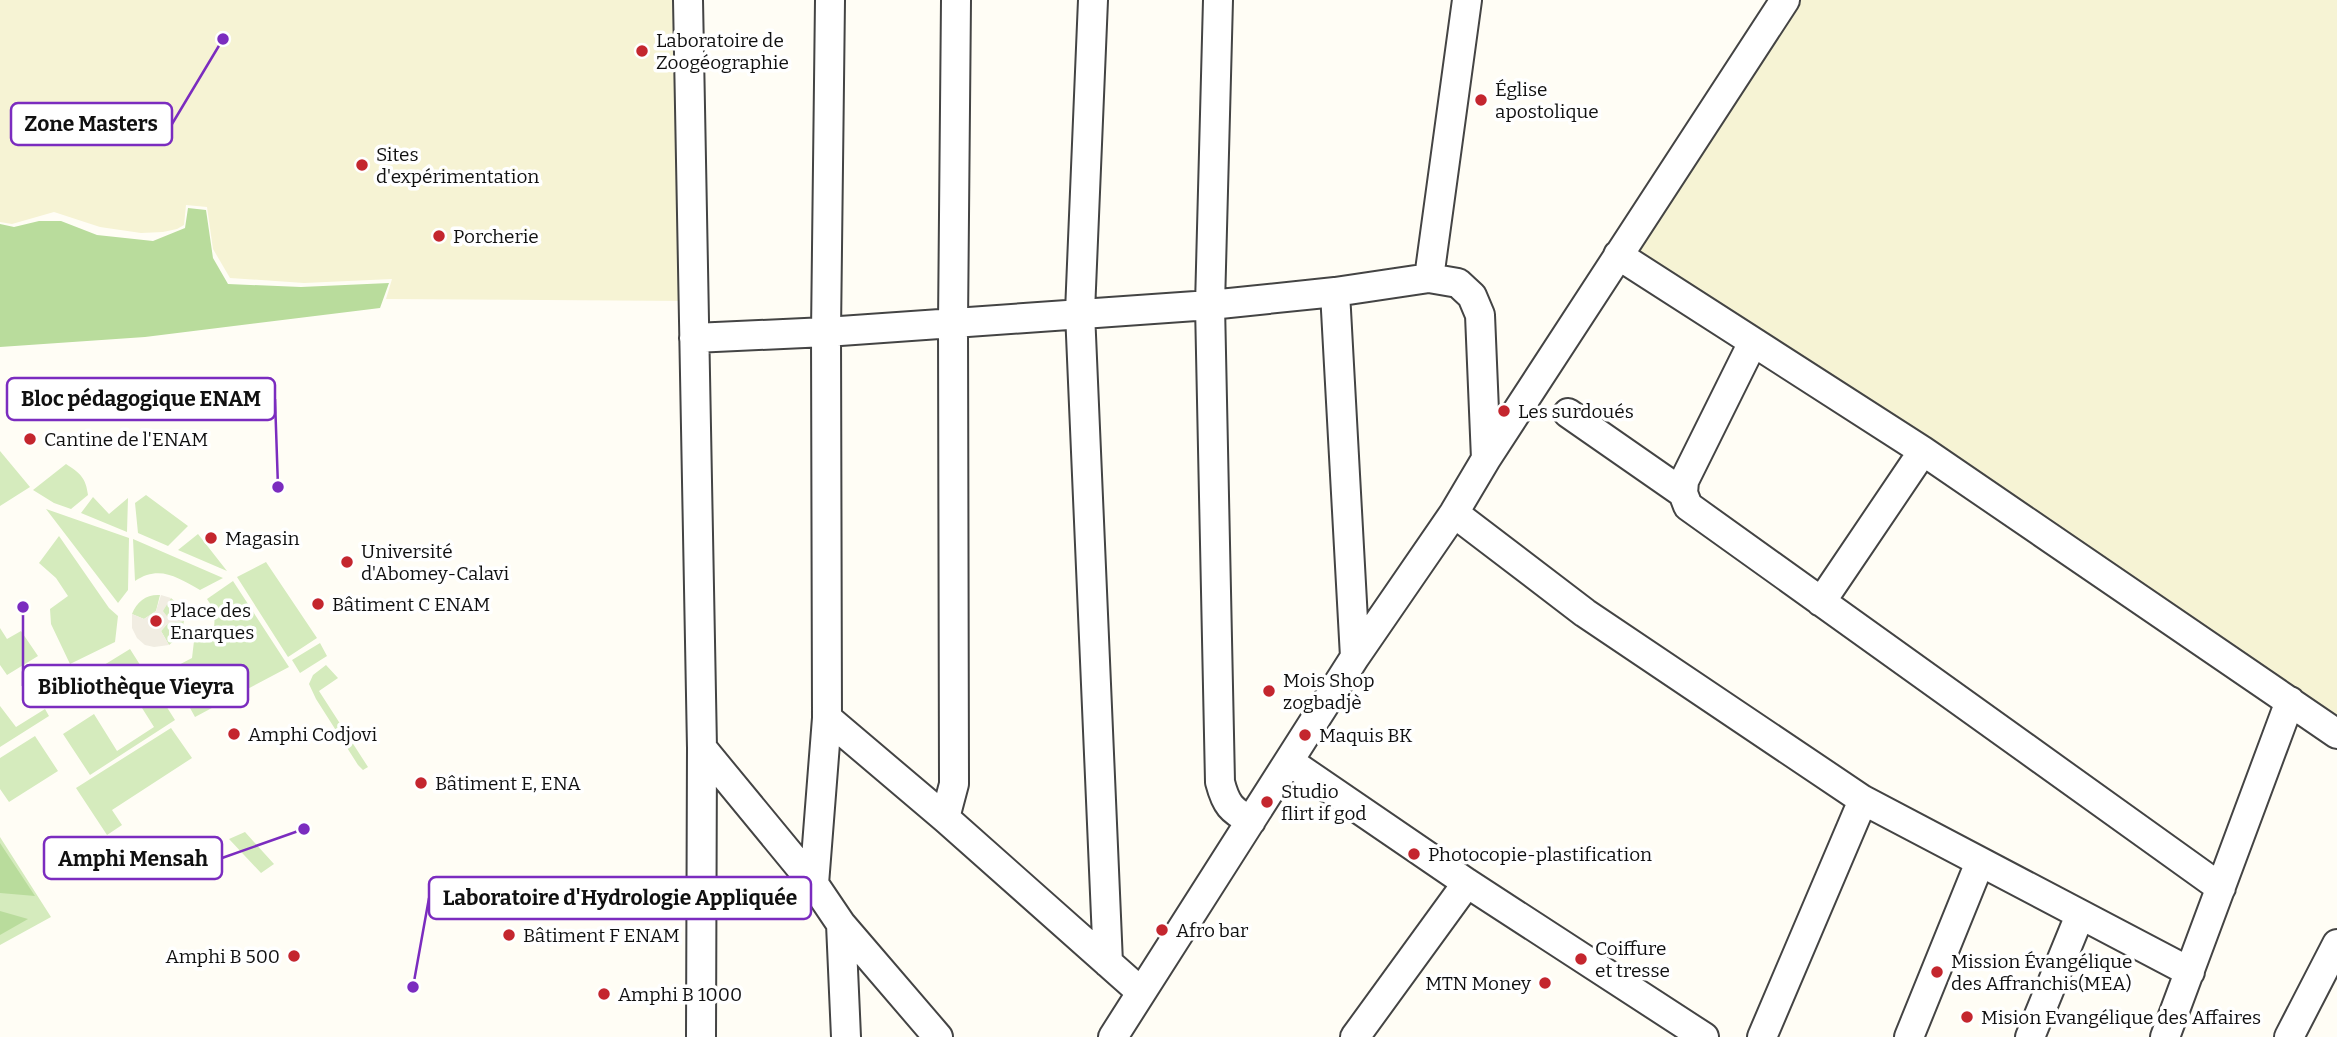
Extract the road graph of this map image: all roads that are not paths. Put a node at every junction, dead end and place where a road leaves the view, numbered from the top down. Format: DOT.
graph roads {
  1 [pos="688,0"];
  2 [pos="830,0"];
  3 [pos="956,0"];
  4 [pos="1093,0"];
  5 [pos="1218,0"];
  6 [pos="1467,0"];
  7 [pos="1784,0"];
  8 [pos="1618,255"];
  9 [pos="1429,278"];
  10 [pos="1335,292"];
  11 [pos="1210,305"];
  12 [pos="1080,312"];
  13 [pos="953,324"];
  14 [pos="826,332"];
  15 [pos="694,338"];
  16 [pos="1753,342"];
  17 [pos="1568,413"];
  18 [pos="1923,451"];
  19 [pos="1486,459"];
  20 [pos="1683,494"];
  21 [pos="1454,513"];
  22 [pos="1821,602"];
  23 [pos="1355,657"];
  24 [pos="2290,701"];
  25 [pos="827,718"];
  26 [pos="2337,734"];
  27 [pos="702,748"];
  28 [pos="1290,762"];
  29 [pos="1863,800"];
  30 [pos="945,818"];
  31 [pos="1251,821"];
  32 [pos="1980,862"];
  33 [pos="1467,883"];
  34 [pos="814,884"];
  35 [pos="2221,888"];
  36 [pos="2080,915"];
  37 [pos="841,925"];
  38 [pos="2337,944"];
  39 [pos="1108,963"];
  40 [pos="2190,972"];
  41 [pos="1141,992"];
  42 [pos="701,1037"];
  43 [pos="846,1037"];
  44 [pos="938,1037"];
  45 [pos="1113,1037"];
  46 [pos="1355,1037"];
  47 [pos="1704,1037"];
  48 [pos="1762,1037"];
  49 [pos="1909,1037"];
  50 [pos="2030,1037"];
  51 [pos="2165,1037"];
  52 [pos="2289,1037"];
  1 -- 15 [label="street"];
  2 -- 14 [label="street"];
  3 -- 13 [label="street"];
  4 -- 12 [label="street"];
  5 -- 11 [label="street"];
  6 -- 9 [label="street"];
  7 -- 8 [label="street"];
  8 -- 16 [label="street"];
  8 -- 19 [label="street"];
  9 -- 10 [label="street"];
  9 -- 19 [label="street"];
  10 -- 11 [label="street"];
  10 -- 23 [label="street"];
  11 -- 12 [label="street"];
  11 -- 31 [label="street"];
  12 -- 13 [label="street"];
  12 -- 39 [label="street"];
  13 -- 14 [label="street"];
  13 -- 30 [label="street"];
  14 -- 15 [label="street"];
  14 -- 25 [label="street"];
  15 -- 27 [label="street"];
  16 -- 18 [label="street"];
  16 -- 20 [label="street"];
  17 -- 20 [label="street"];
  18 -- 22 [label="street"];
  18 -- 24 [label="street"];
  19 -- 21 [label="street"];
  20 -- 22 [label="street"];
  21 -- 23 [label="street"];
  21 -- 29 [label="street"];
  22 -- 35 [label="street"];
  23 -- 28 [label="street"];
  24 -- 26 [label="street"];
  24 -- 35 [label="street"];
  25 -- 30 [label="street"];
  25 -- 34 [label="street"];
  27 -- 34 [label="street"];
  27 -- 42 [label="street"];
  28 -- 31 [label="street"];
  28 -- 33 [label="street"];
  29 -- 32 [label="street"];
  29 -- 48 [label="street"];
  30 -- 39 [label="street"];
  31 -- 41 [label="street"];
  32 -- 36 [label="street"];
  32 -- 49 [label="street"];
  33 -- 46 [label="street"];
  33 -- 47 [label="street"];
  34 -- 37 [label="street"];
  35 -- 40 [label="street"];
  36 -- 40 [label="street"];
  36 -- 50 [label="street"];
  37 -- 43 [label="street"];
  37 -- 44 [label="street"];
  38 -- 52 [label="street"];
  39 -- 41 [label="street"];
  40 -- 51 [label="street"];
  41 -- 45 [label="street"];
}
